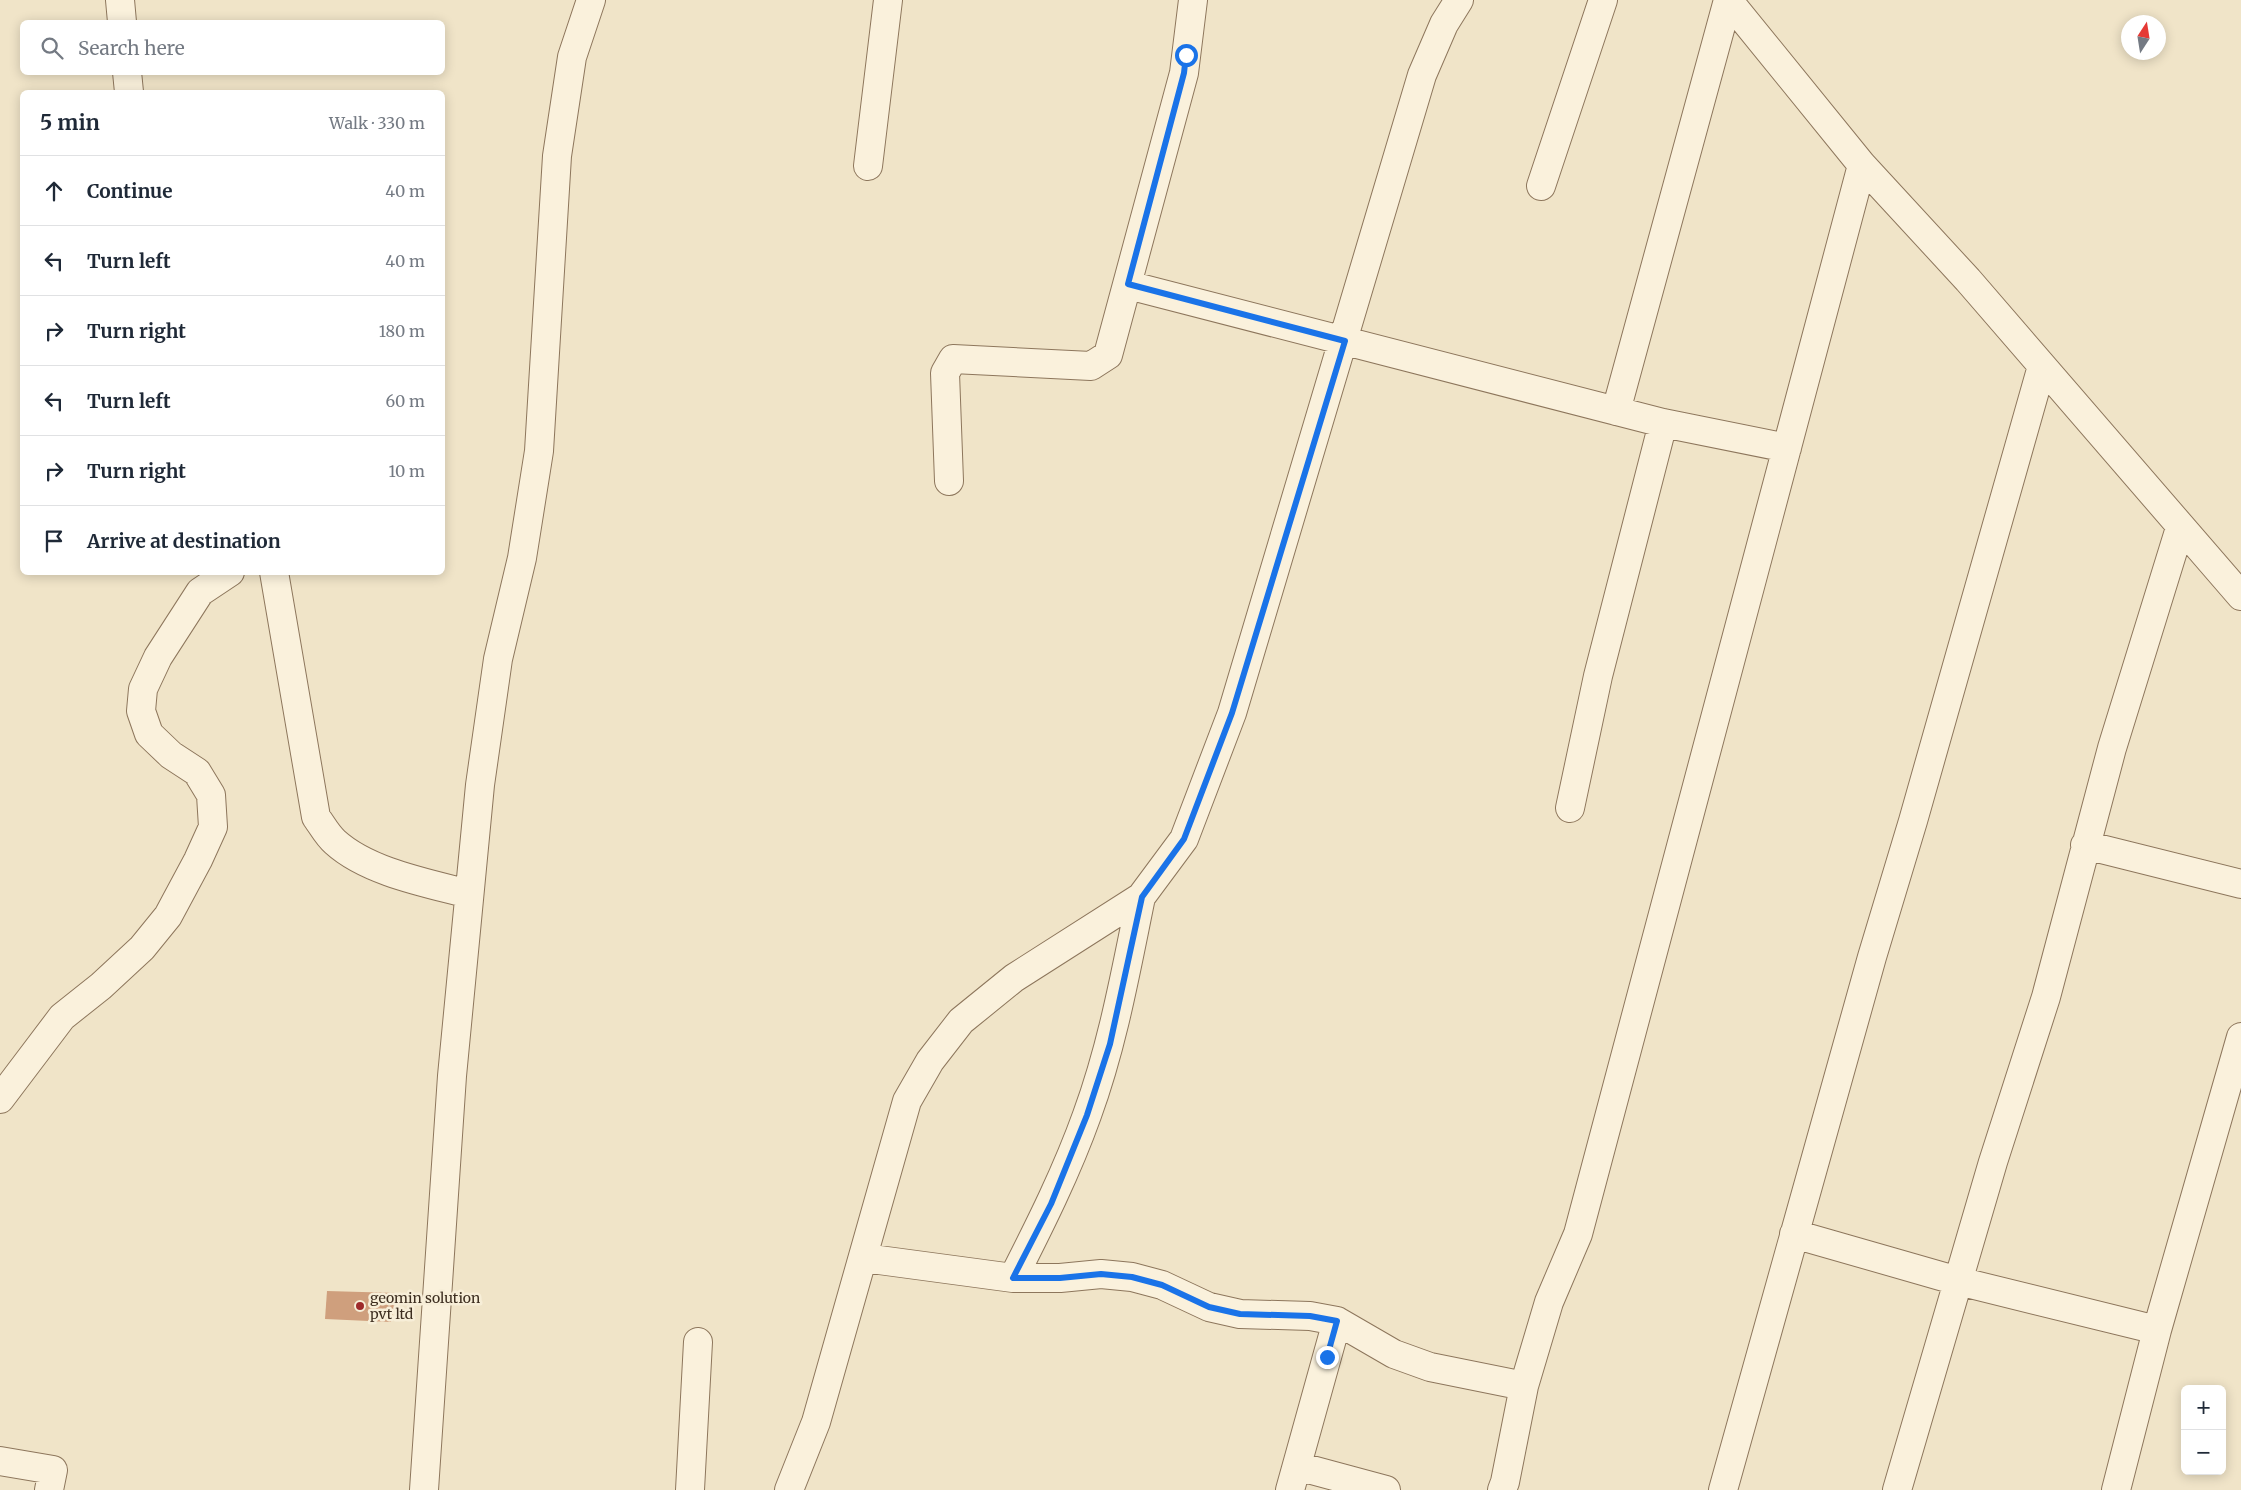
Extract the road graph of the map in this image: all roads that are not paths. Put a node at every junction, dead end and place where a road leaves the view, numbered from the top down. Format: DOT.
graph roads {
  1 [pos="120,0"];
  2 [pos="591,0"];
  3 [pos="888,0"];
  4 [pos="1194,0"];
  5 [pos="1459,0"];
  6 [pos="1603,0"];
  7 [pos="1728,0"];
  8 [pos="122,20"];
  9 [pos="127,75"];
  10 [pos="129,90"];
  11 [pos="1862,165"];
  12 [pos="868,166"];
  13 [pos="1540,186"];
  14 [pos="1128,284"];
  15 [pos="1345,341"];
  16 [pos="2042,366"];
  17 [pos="1616,411"];
  18 [pos="1663,422"];
  19 [pos="1787,448"];
  20 [pos="949,481"];
  21 [pos="2180,528"];
  22 [pos="226,575"];
  23 [pos="275,575"];
  24 [pos="2241,596"];
  25 [pos="1570,808"];
  26 [pos="2086,845"];
  27 [pos="2241,884"];
  28 [pos="470,894"];
  29 [pos="1142,897"];
  30 [pos="2241,1037"];
  31 [pos="0,1099"];
  32 [pos="1794,1234"];
  33 [pos="864,1258"];
  34 [pos="1013,1278"];
  35 [pos="1958,1281"];
  36 [pos="1337,1321"];
  37 [pos="2157,1330"];
  38 [pos="698,1342"];
  39 [pos="1524,1386"];
  40 [pos="0,1460"];
  41 [pos="1293,1478"];
  42 [pos="50,1490"];
  43 [pos="424,1490"];
  44 [pos="690,1490"];
  45 [pos="789,1490"];
  46 [pos="1386,1490"];
  47 [pos="1502,1490"];
  48 [pos="1723,1490"];
  49 [pos="1897,1490"];
  50 [pos="2116,1490"];
  1 -- 8 [label="street"];
  2 -- 28 [label="street"];
  3 -- 12 [label="street"];
  4 -- 14 [label="street"];
  5 -- 15 [label="street"];
  6 -- 13 [label="street"];
  7 -- 11 [label="street"];
  7 -- 17 [label="street"];
  9 -- 10 [label="street"];
  11 -- 16 [label="street"];
  11 -- 19 [label="street"];
  14 -- 15 [label="street"];
  14 -- 20 [label="street"];
  15 -- 17 [label="street"];
  15 -- 29 [label="street"];
  16 -- 21 [label="street"];
  16 -- 32 [label="street"];
  17 -- 18 [label="street"];
  18 -- 19 [label="street"];
  18 -- 25 [label="street"];
  19 -- 39 [label="street"];
  21 -- 24 [label="street"];
  21 -- 26 [label="street"];
  22 -- 31 [label="street"];
  23 -- 28 [label="street"];
  26 -- 27 [label="street"];
  26 -- 35 [label="street"];
  28 -- 43 [label="street"];
  29 -- 33 [label="street"];
  29 -- 34 [label="street"];
  30 -- 37 [label="street"];
  32 -- 35 [label="street"];
  32 -- 48 [label="street"];
  33 -- 34 [label="street"];
  33 -- 45 [label="street"];
  34 -- 36 [label="street"];
  35 -- 37 [label="street"];
  35 -- 49 [label="street"];
  36 -- 39 [label="street"];
  36 -- 41 [label="street"];
  37 -- 50 [label="street"];
  38 -- 44 [label="street"];
  39 -- 47 [label="street"];
  40 -- 42 [label="street"];
  41 -- 46 [label="street"];
}
